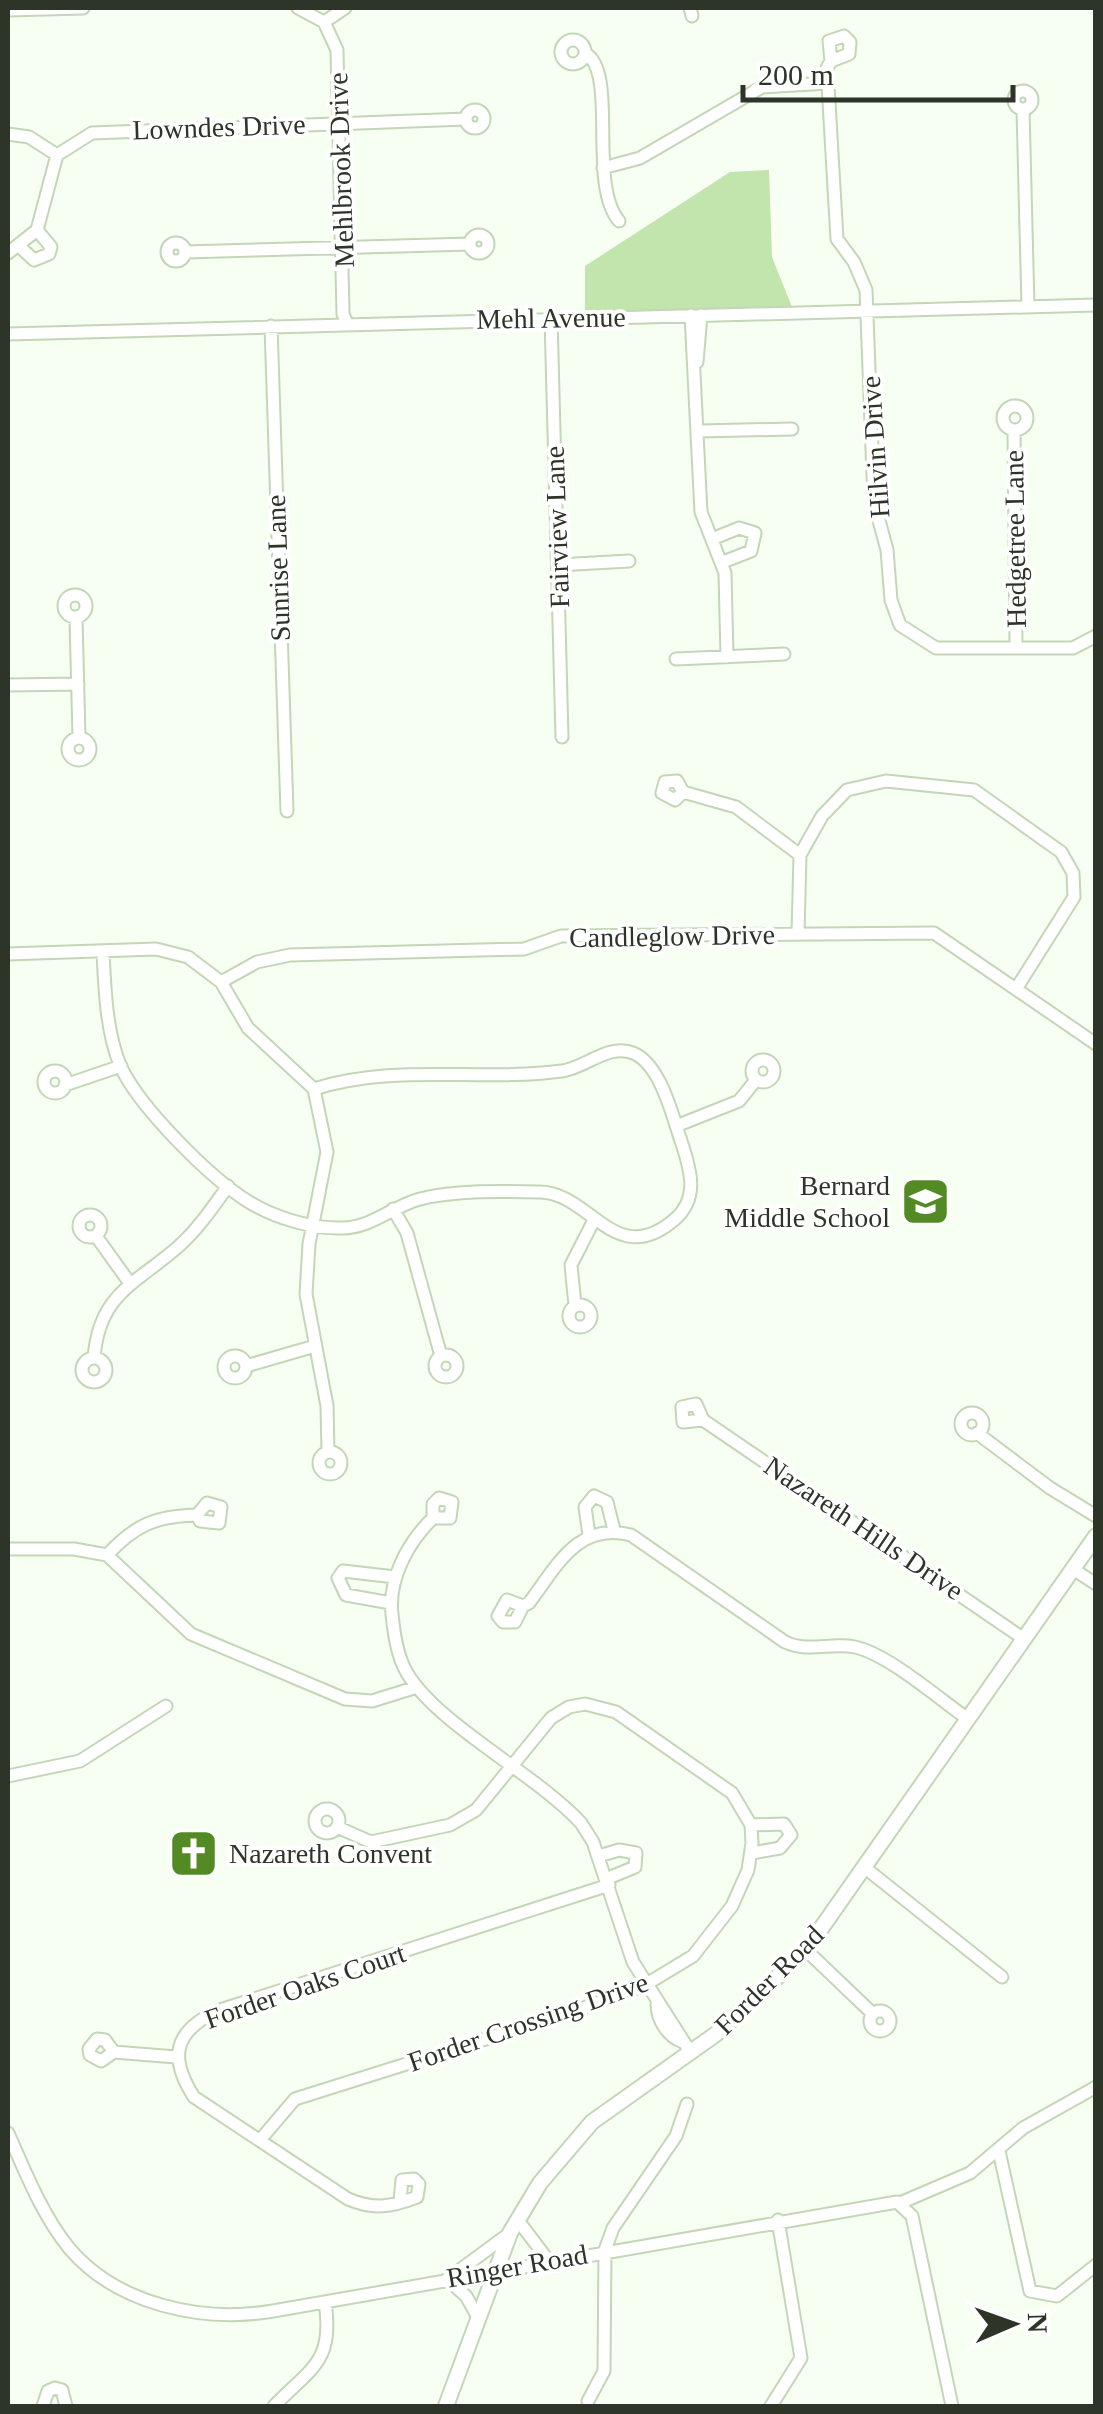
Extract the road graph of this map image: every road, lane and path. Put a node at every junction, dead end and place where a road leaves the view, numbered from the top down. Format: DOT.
graph roads {
  1 [pos="83,8"];
  2 [pos="298,8"];
  3 [pos="345,8"];
  4 [pos="8,10"];
  5 [pos="324,22"];
  6 [pos="585,53"];
  7 [pos="831,61"];
  8 [pos="828,83"];
  9 [pos="1023,110"];
  10 [pos="466,119"];
  11 [pos="341,124"];
  12 [pos="8,134"];
  13 [pos="57,155"];
  14 [pos="603,168"];
  15 [pos="619,221"];
  16 [pos="37,230"];
  17 [pos="470,244"];
  18 [pos="344,247"];
  19 [pos="13,249"];
  20 [pos="185,252"];
  21 [pos="1096,305"];
  22 [pos="1028,307"];
  23 [pos="867,312"];
  24 [pos="696,315"];
  25 [pos="551,317"];
  26 [pos="347,321"];
  27 [pos="271,326"];
  28 [pos="8,334"];
  29 [pos="792,428"];
  30 [pos="699,430"];
  31 [pos="1014,431"];
  32 [pos="712,539"];
  33 [pos="628,561"];
  34 [pos="723,562"];
  35 [pos="558,565"];
  36 [pos="76,618"];
  37 [pos="1096,636"];
  38 [pos="1016,646"];
  39 [pos="784,654"];
  40 [pos="728,657"];
  41 [pos="676,659"];
  42 [pos="78,684"];
  43 [pos="8,685"];
  44 [pos="562,737"];
  45 [pos="79,738"];
  46 [pos="683,792"];
  47 [pos="286,811"];
  48 [pos="800,855"];
  49 [pos="798,933"];
  50 [pos="104,953"];
  51 [pos="8,954"];
  52 [pos="222,982"];
  53 [pos="1016,989"];
  54 [pos="1096,1044"];
  55 [pos="120,1066"];
  56 [pos="756,1080"];
  57 [pos="65,1085"];
  58 [pos="314,1090"];
  59 [pos="676,1126"];
  60 [pos="228,1186"];
  61 [pos="393,1209"];
  62 [pos="594,1222"];
  63 [pos="314,1226"];
  64 [pos="96,1236"];
  65 [pos="129,1282"];
  66 [pos="575,1306"];
  67 [pos="314,1346"];
  68 [pos="442,1356"];
  69 [pos="94,1358"];
  70 [pos="246,1366"];
  71 [pos="703,1420"];
  72 [pos="977,1433"];
  73 [pos="328,1452"];
  74 [pos="197,1515"];
  75 [pos="1096,1516"];
  76 [pos="433,1518"];
  77 [pos="614,1530"];
  78 [pos="589,1535"];
  79 [pos="1096,1536"];
  80 [pos="8,1549"];
  81 [pos="107,1555"];
  82 [pos="1073,1570"];
  83 [pos="395,1577"];
  84 [pos="1096,1584"];
  85 [pos="391,1603"];
  86 [pos="523,1606"];
  87 [pos="1024,1638"];
  88 [pos="417,1687"];
  89 [pos="166,1706"];
  90 [pos="968,1720"];
  91 [pos="513,1764"];
  92 [pos="8,1776"];
  93 [pos="751,1825"];
  94 [pos="337,1827"];
  95 [pos="752,1853"];
  96 [pos="599,1856"];
  97 [pos="864,1867"];
  98 [pos="608,1882"];
  99 [pos="806,1950"];
  100 [pos="1002,1977"];
  101 [pos="645,1986"];
  102 [pos="873,2014"];
  103 [pos="687,2048"];
  104 [pos="114,2052"];
  105 [pos="176,2057"];
  106 [pos="1096,2087"];
  107 [pos="687,2104"];
  108 [pos="8,2133"];
  109 [pos="260,2140"];
  110 [pos="11,2148"];
  111 [pos="999,2151"];
  112 [pos="400,2201"];
  113 [pos="900,2203"];
  114 [pos="778,2220"];
  115 [pos="513,2226"];
  116 [pos="605,2250"];
  117 [pos="548,2260"];
  118 [pos="1096,2264"];
  119 [pos="495,2270"];
  120 [pos="447,2279"];
  121 [pos="326,2302"];
  122 [pos="478,2318"];
  123 [pos="588,2401"];
  124 [pos="43,2406"];
  125 [pos="66,2406"];
  126 [pos="274,2406"];
  127 [pos="446,2406"];
  128 [pos="772,2406"];
  129 [pos="952,2406"];
  1 -- 4 [label="street"];
  2 -- 5 [label="street"];
  3 -- 5 [label="street"];
  5 -- 11 [label="street, Mehlbrook Drive"];
  6 -- 14 [label="street"];
  7 -- 8 [label="street, Hilvin Drive"];
  8 -- 14 [label="street"];
  8 -- 23 [label="street, Hilvin Drive"];
  9 -- 22 [label="street"];
  10 -- 11 [label="street, Lowndes Drive"];
  11 -- 13 [label="street, Lowndes Drive"];
  11 -- 18 [label="street, Mehlbrook Drive"];
  12 -- 13 [label="street"];
  13 -- 16 [label="street"];
  14 -- 15 [label="street"];
  16 -- 19 [label="street"];
  16 -- 19 [label="street"];
  17 -- 18 [label="street"];
  18 -- 20 [label="street"];
  18 -- 26 [label="street, Mehlbrook Drive"];
  21 -- 22 [label="street, Mehl Avenue"];
  22 -- 23 [label="street, Mehl Avenue"];
  23 -- 24 [label="street, Mehl Avenue"];
  23 -- 38 [label="street, Hilvin Drive"];
  24 -- 25 [label="street, Mehl Avenue"];
  24 -- 30 [label="street"];
  25 -- 26 [label="street, Mehl Avenue"];
  25 -- 35 [label="street, Fairview Lane"];
  26 -- 27 [label="street, Mehl Avenue"];
  27 -- 28 [label="street, Mehl Avenue"];
  27 -- 47 [label="street, Sunrise Lane"];
  29 -- 30 [label="street"];
  30 -- 32 [label="street"];
  31 -- 38 [label="street, Hedgetree Lane"];
  32 -- 34 [label="street"];
  32 -- 34 [label="street"];
  33 -- 35 [label="street"];
  34 -- 40 [label="street"];
  35 -- 44 [label="street, Fairview Lane"];
  36 -- 42 [label="street"];
  37 -- 38 [label="street"];
  39 -- 40 [label="street"];
  40 -- 41 [label="street"];
  42 -- 43 [label="street"];
  42 -- 45 [label="street"];
  46 -- 48 [label="street"];
  48 -- 49 [label="street"];
  48 -- 53 [label="street"];
  49 -- 52 [label="street, Candleglow Drive"];
  49 -- 53 [label="street, Candleglow Drive"];
  50 -- 51 [label="street"];
  50 -- 52 [label="street"];
  50 -- 55 [label="street"];
  52 -- 58 [label="street"];
  53 -- 54 [label="street, Candleglow Drive"];
  55 -- 57 [label="street"];
  55 -- 60 [label="street"];
  56 -- 59 [label="street"];
  58 -- 59 [label="street"];
  58 -- 63 [label="street"];
  59 -- 62 [label="street"];
  60 -- 63 [label="street"];
  60 -- 65 [label="street"];
  61 -- 62 [label="street"];
  61 -- 63 [label="street"];
  61 -- 68 [label="street"];
  62 -- 66 [label="street"];
  63 -- 67 [label="street"];
  64 -- 65 [label="street"];
  65 -- 69 [label="street"];
  67 -- 70 [label="street"];
  67 -- 73 [label="street"];
  71 -- 87 [label="street, Nazareth Hills Drive"];
  72 -- 75 [label="street"];
  74 -- 81 [label="street"];
  76 -- 83 [label="street"];
  77 -- 78 [label="street"];
  77 -- 78 [label="street"];
  77 -- 90 [label="street"];
  78 -- 86 [label="street"];
  79 -- 82 [label="main road, Forder Road"];
  80 -- 81 [label="street"];
  81 -- 88 [label="street"];
  82 -- 84 [label="street"];
  82 -- 87 [label="main road, Forder Road"];
  83 -- 85 [label="street"];
  83 -- 85 [label="street"];
  85 -- 88 [label="street"];
  87 -- 90 [label="main road, Forder Road"];
  88 -- 91 [label="street"];
  89 -- 92 [label="street"];
  90 -- 97 [label="main road, Forder Road"];
  91 -- 93 [label="street"];
  91 -- 94 [label="street"];
  91 -- 96 [label="street"];
  93 -- 95 [label="street, Forder Crossing Drive"];
  93 -- 95 [label="street"];
  95 -- 101 [label="street, Forder Crossing Drive"];
  96 -- 98 [label="street"];
  96 -- 98 [label="street"];
  97 -- 99 [label="main road, Forder Road"];
  97 -- 100 [label="street"];
  98 -- 101 [label="street"];
  98 -- 105 [label="street, Forder Oaks Court"];
  99 -- 102 [label="street"];
  99 -- 103 [label="main road, Forder Road"];
  101 -- 103 [label="street"];
  101 -- 109 [label="street, Forder Crossing Drive"];
  103 -- 115 [label="main road, Forder Road"];
  104 -- 105 [label="street"];
  105 -- 109 [label="street, Forder Oaks Court"];
  106 -- 111 [label="street, Ringer Road"];
  107 -- 116 [label="street"];
  108 -- 110 [label="street, Ringer Road"];
  109 -- 112 [label="street, Forder Oaks Court"];
  110 -- 121 [label="street, Ringer Road"];
  111 -- 113 [label="street, Ringer Road"];
  111 -- 118 [label="street"];
  113 -- 114 [label="street, Ringer Road"];
  113 -- 129 [label="street"];
  114 -- 116 [label="street, Ringer Road"];
  114 -- 128 [label="street"];
  115 -- 117 [label="street"];
  115 -- 119 [label="main road, Forder Road"];
  115 -- 120 [label="street"];
  116 -- 117 [label="street, Ringer Road"];
  116 -- 123 [label="street"];
  117 -- 119 [label="street, Ringer Road"];
  119 -- 120 [label="street, Ringer Road"];
  119 -- 122 [label="main road, Forder Road"];
  120 -- 121 [label="street, Ringer Road"];
  120 -- 122 [label="street"];
  121 -- 126 [label="street"];
  122 -- 127 [label="main road, Forder Road"];
  124 -- 125 [label="street"];
}
